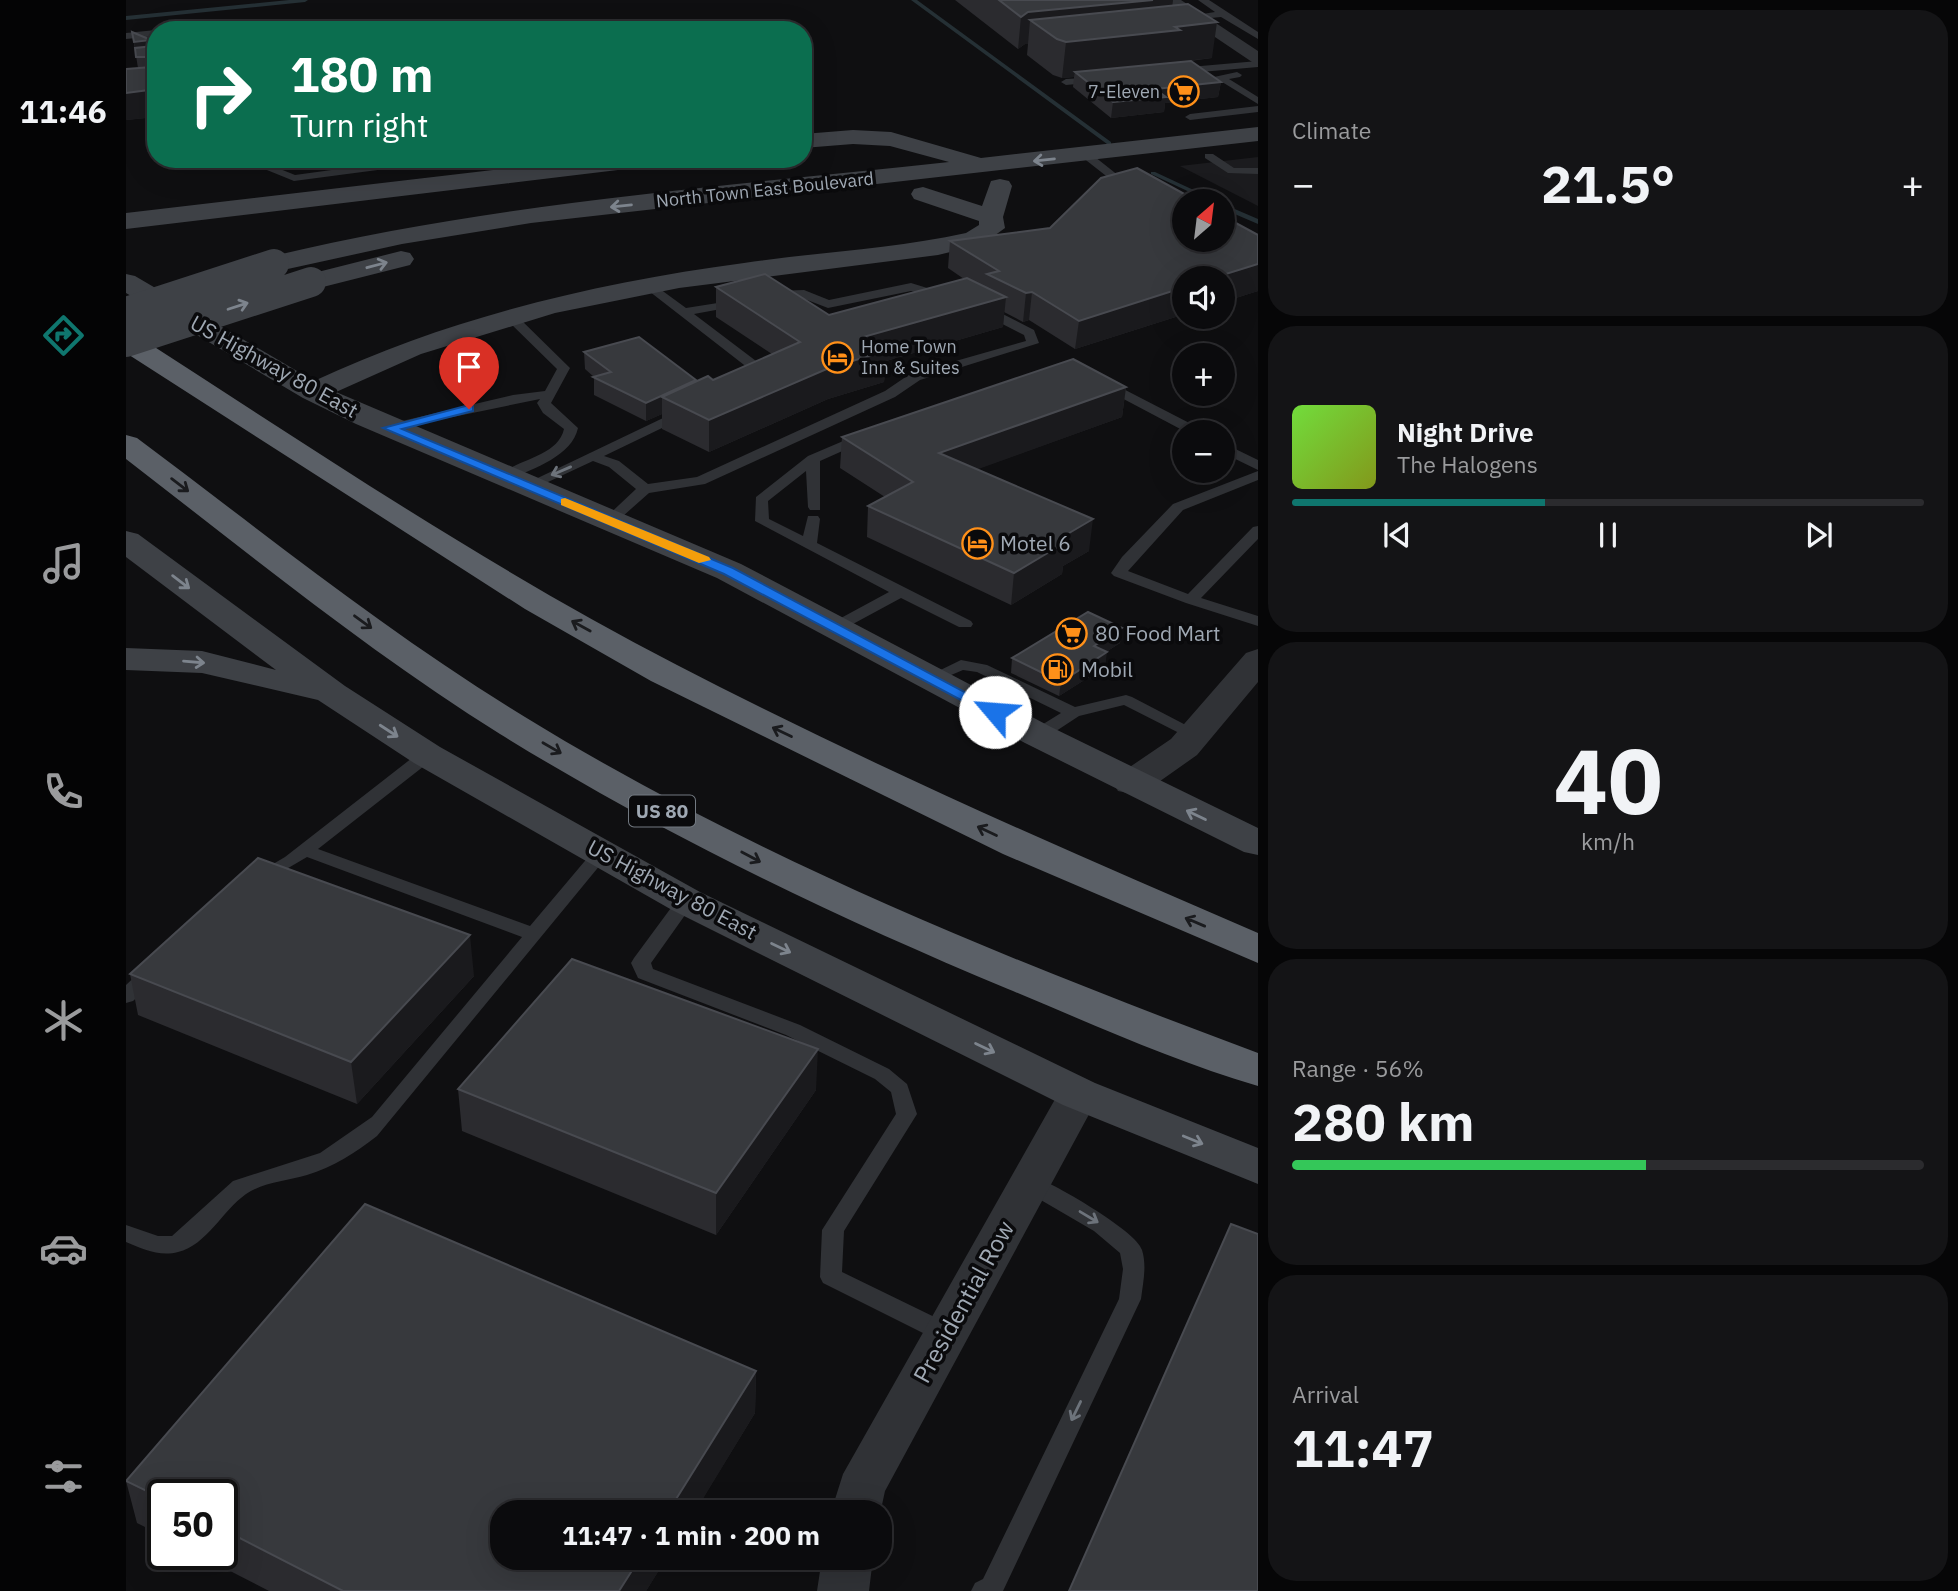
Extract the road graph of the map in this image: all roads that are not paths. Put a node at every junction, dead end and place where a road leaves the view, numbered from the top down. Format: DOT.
graph roads {
  1 [pos="1203,0"];
  2 [pos="1166,1"];
  3 [pos="1223,14"];
  4 [pos="1258,21"];
  5 [pos="1237,23"];
  6 [pos="1201,27"];
  7 [pos="147,34"];
  8 [pos="126,36"];
  9 [pos="1258,36"];
  10 [pos="1258,62"];
  11 [pos="1160,73"];
  12 [pos="1258,73"];
  13 [pos="1219,77"];
  14 [pos="1107,78"];
  15 [pos="1066,82"];
  16 [pos="1179,82"];
  17 [pos="1100,90"];
  18 [pos="1088,91"];
  19 [pos="1258,101"];
  20 [pos="1258,109"];
  21 [pos="1258,134"];
  22 [pos="812,141"];
  23 [pos="907,144"];
  24 [pos="1215,147"];
  25 [pos="1258,150"];
  26 [pos="1094,162"];
  27 [pos="269,168"];
  28 [pos="370,168"];
  29 [pos="574,168"];
  30 [pos="1258,172"];
  31 [pos="996,176"];
  32 [pos="884,177"];
  33 [pos="294,178"];
  34 [pos="923,194"];
  35 [pos="1097,197"];
  36 [pos="311,199"];
  37 [pos="991,217"];
  38 [pos="126,221"];
  39 [pos="126,282"];
  40 [pos="649,285"];
  41 [pos="126,312"];
  42 [pos="684,312"];
  43 [pos="512,318"];
  44 [pos="126,341"];
  45 [pos="1090,375"];
  46 [pos="734,389"];
  47 [pos="313,392"];
  48 [pos="548,394"];
  49 [pos="696,406"];
  50 [pos="1174,420"];
  51 [pos="390,428"];
  52 [pos="880,432"];
  53 [pos="126,444"];
  54 [pos="1235,454"];
  55 [pos="594,457"];
  56 [pos="813,459"];
  57 [pos="1258,466"];
  58 [pos="1258,475"];
  59 [pos="517,481"];
  60 [pos="645,489"];
  61 [pos="609,521"];
  62 [pos="1258,530"];
  63 [pos="126,541"];
  64 [pos="809,545"];
  65 [pos="901,592"];
  66 [pos="1191,600"];
  67 [pos="1258,621"];
  68 [pos="965,624"];
  69 [pos="834,628"];
  70 [pos="1258,660"];
  71 [pos="129,662"];
  72 [pos="929,679"];
  73 [pos="332,694"];
  74 [pos="1073,712"];
  75 [pos="1195,734"];
  76 [pos="1038,735"];
  77 [pos="427,755"];
  78 [pos="1132,783"];
  79 [pos="1258,843"];
  80 [pos="304,850"];
  81 [pos="601,853"];
  82 [pos="249,883"];
  83 [pos="686,901"];
  84 [pos="533,934"];
  85 [pos="1258,948"];
  86 [pos="167,959"];
  87 [pos="126,996"];
  88 [pos="1258,1070"];
  89 [pos="1079,1094"];
  90 [pos="1258,1167"];
  91 [pos="1030,1183"];
  92 [pos="126,1233"];
  93 [pos="947,1334"];
  94 [pos="858,1500"];
  95 [pos="846,1570"];
  96 [pos="843,1591"];
  97 [pos="984,1591"];
  1 -- 3 [label="lane"];
  2 -- 6 [label="street"];
  3 -- 5 [label="lane"];
  3 -- 6 [label="lane"];
  4 -- 5 [label="lane"];
  5 -- 9 [label="lane"];
  6 -- 10 [label="street"];
  7 -- 8 [label="lane"];
  10 -- 11 [label="lane"];
  12 -- 13 [label="lane"];
  13 -- 16 [label="lane"];
  13 -- 19 [label="lane"];
  14 -- 15 [label="lane"];
  17 -- 18 [label="lane"];
  20 -- 24 [label="lane"];
  21 -- 24 [label="main road, North Town East Boulevard"];
  22 -- 23 [label="main road"];
  23 -- 31 [label="main road"];
  23 -- 32 [label="main road"];
  24 -- 25 [label="main road, North Town East Boulevard"];
  24 -- 26 [label="main road, North Town East Boulevard"];
  24 -- 30 [label="lane"];
  26 -- 31 [label="main road, North Town East Boulevard"];
  26 -- 35 [label="lane"];
  27 -- 33 [label="lane"];
  28 -- 33 [label="lane"];
  29 -- 36 [label="main road"];
  31 -- 32 [label="main road, North Town East Boulevard"];
  31 -- 34 [label="main road, North Town East Boulevard"];
  31 -- 37 [label="main road"];
  32 -- 41 [label="main road, North Town East Boulevard, one-way, bridge"];
  33 -- 36 [label="lane"];
  34 -- 37 [label="main road"];
  44 -- 34 [label="main road, North Town East Boulevard, one-way, bridge"];
  36 -- 38 [label="main road"];
  37 -- 40 [label="main road"];
  39 -- 47 [label="main road, US Highway 80 East"];
  40 -- 42 [label="lane"];
  40 -- 43 [label="main road"];
  42 -- 46 [label="lane"];
  42 -- 60 [label="lane"];
  43 -- 47 [label="main road"];
  43 -- 48 [label="lane"];
  85 -- 44 [label="highway, one-way"];
  45 -- 50 [label="lane"];
  47 -- 51 [label="main road, US Highway 80 East"];
  48 -- 51 [label="lane"];
  48 -- 59 [label="lane"];
  49 -- 55 [label="lane"];
  51 -- 59 [label="main road, US Highway 80 East"];
  52 -- 56 [label="lane"];
  53 -- 88 [label="highway, US 80, one-way"];
  54 -- 57 [label="lane"];
  55 -- 59 [label="lane, one-way"];
  55 -- 60 [label="lane"];
  56 -- 64 [label="lane"];
  56 -- 64 [label="lane"];
  58 -- 66 [label="lane"];
  59 -- 61 [label="main road, US Highway 80 East"];
  60 -- 61 [label="lane"];
  61 -- 69 [label="main road, US Highway 80 East"];
  62 -- 66 [label="lane"];
  63 -- 73 [label="main road, US Highway 80 East, one-way"];
  64 -- 65 [label="lane"];
  65 -- 68 [label="lane"];
  65 -- 69 [label="lane"];
  66 -- 67 [label="lane"];
  69 -- 72 [label="main road, US Highway 80 East"];
  70 -- 75 [label="street"];
  71 -- 73 [label="main road, one-way"];
  72 -- 74 [label="lane"];
  72 -- 76 [label="main road, US Highway 80 East"];
  73 -- 77 [label="main road, US Highway 80 East, one-way"];
  74 -- 75 [label="lane"];
  74 -- 76 [label="lane"];
  75 -- 78 [label="street"];
  76 -- 78 [label="main road, US Highway 80 East"];
  77 -- 80 [label="lane"];
  77 -- 81 [label="main road, US Highway 80 East"];
  79 -- 78 [label="main road, US Highway 80 East, one-way"];
  80 -- 82 [label="lane"];
  80 -- 84 [label="lane"];
  81 -- 83 [label="main road, US Highway 80 East"];
  81 -- 84 [label="lane"];
  83 -- 89 [label="main road, US Highway 80 East, one-way"];
  83 -- 93 [label="lane"];
  84 -- 92 [label="lane"];
  86 -- 87 [label="lane"];
  89 -- 90 [label="main road, US Highway 80 East, one-way"];
  89 -- 91 [label="street, Presidential Row"];
  91 -- 93 [label="street, Presidential Row"];
  91 -- 97 [label="lane, one-way"];
  93 -- 94 [label="street, Presidential Row"];
  95 -- 96 [label="street"];
}
